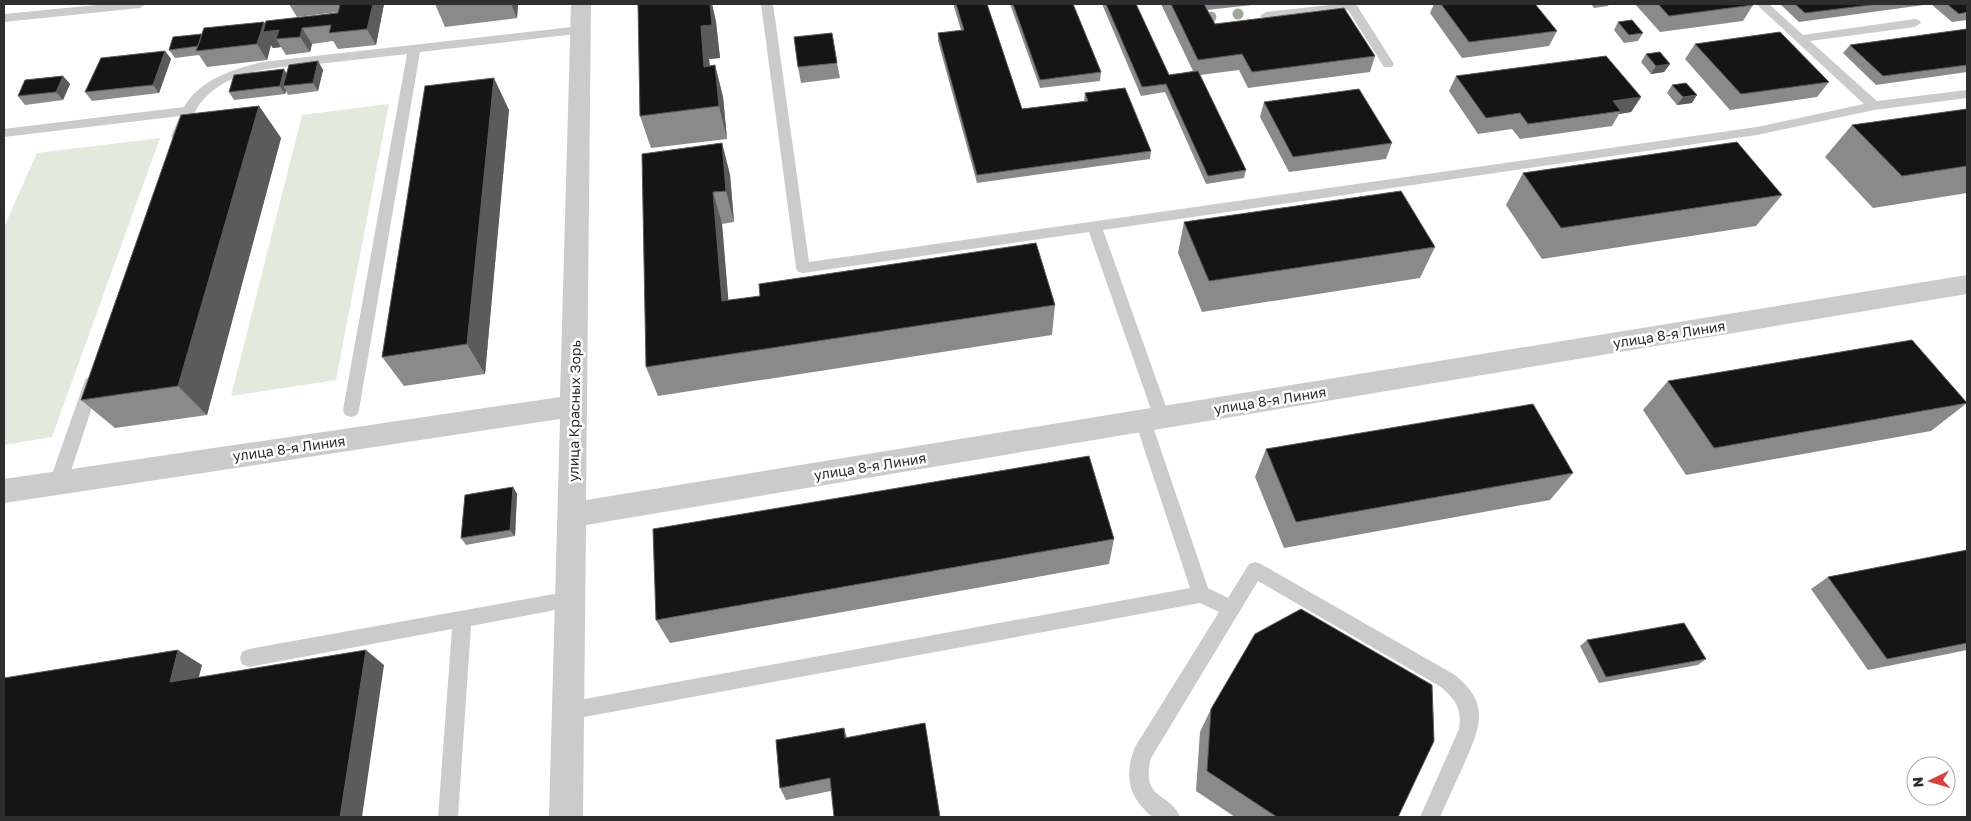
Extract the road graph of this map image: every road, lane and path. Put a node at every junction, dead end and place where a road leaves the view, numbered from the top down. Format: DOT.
graph roads {
  1 [pos="140,4"];
  2 [pos="767,4"];
  3 [pos="1762,4"];
  4 [pos="1350,5"];
  5 [pos="1266,16"];
  6 [pos="581,17"];
  7 [pos="4,18"];
  8 [pos="1915,23"];
  9 [pos="1800,39"];
  10 [pos="414,49"];
  11 [pos="1388,64"];
  12 [pos="1967,94"];
  13 [pos="1874,106"];
  14 [pos="187,112"];
  15 [pos="4,133"];
  16 [pos="174,147"];
  17 [pos="1094,226"];
  18 [pos="1967,285"];
  19 [pos="96,372"];
  20 [pos="574,406"];
  21 [pos="351,410"];
  22 [pos="1152,420"];
  23 [pos="58,483"];
  24 [pos="4,491"];
  25 [pos="572,515"];
  26 [pos="1201,594"];
  27 [pos="570,599"];
  28 [pos="1232,609"];
  29 [pos="462,619"];
  30 [pos="249,658"];
  31 [pos="568,711"];
  32 [pos="448,817"];
  33 [pos="566,817"];
  34 [pos="1170,817"];
  35 [pos="1430,817"];
  1 -- 7 [label="lane"];
  2 -- 17 [label="lane"];
  3 -- 9 [label="lane"];
  4 -- 5 [label="lane"];
  4 -- 11 [label="lane"];
  6 -- 10 [label="lane"];
  6 -- 20 [label="street, улица Красных Зорь"];
  8 -- 9 [label="lane"];
  9 -- 13 [label="lane"];
  10 -- 14 [label="lane"];
  10 -- 21 [label="lane"];
  12 -- 13 [label="lane"];
  13 -- 17 [label="lane"];
  14 -- 15 [label="lane"];
  14 -- 16 [label="lane"];
  17 -- 22 [label="lane"];
  18 -- 22 [label="street, улица 8-я Линия"];
  19 -- 23 [label="lane"];
  20 -- 23 [label="street, улица 8-я Линия"];
  20 -- 25 [label="street, улица Красных Зорь"];
  22 -- 25 [label="street, улица 8-я Линия"];
  22 -- 26 [label="lane"];
  23 -- 24 [label="street, улица 8-я Линия"];
  25 -- 27 [label="street, улица Красных Зорь"];
  26 -- 28 [label="lane"];
  26 -- 31 [label="lane"];
  27 -- 29 [label="lane"];
  27 -- 31 [label="street, улица Красных Зорь"];
  28 -- 34 [label="lane"];
  28 -- 35 [label="lane"];
  29 -- 30 [label="lane"];
  29 -- 32 [label="lane"];
  31 -- 33 [label="street, улица Красных Зорь"];
}
